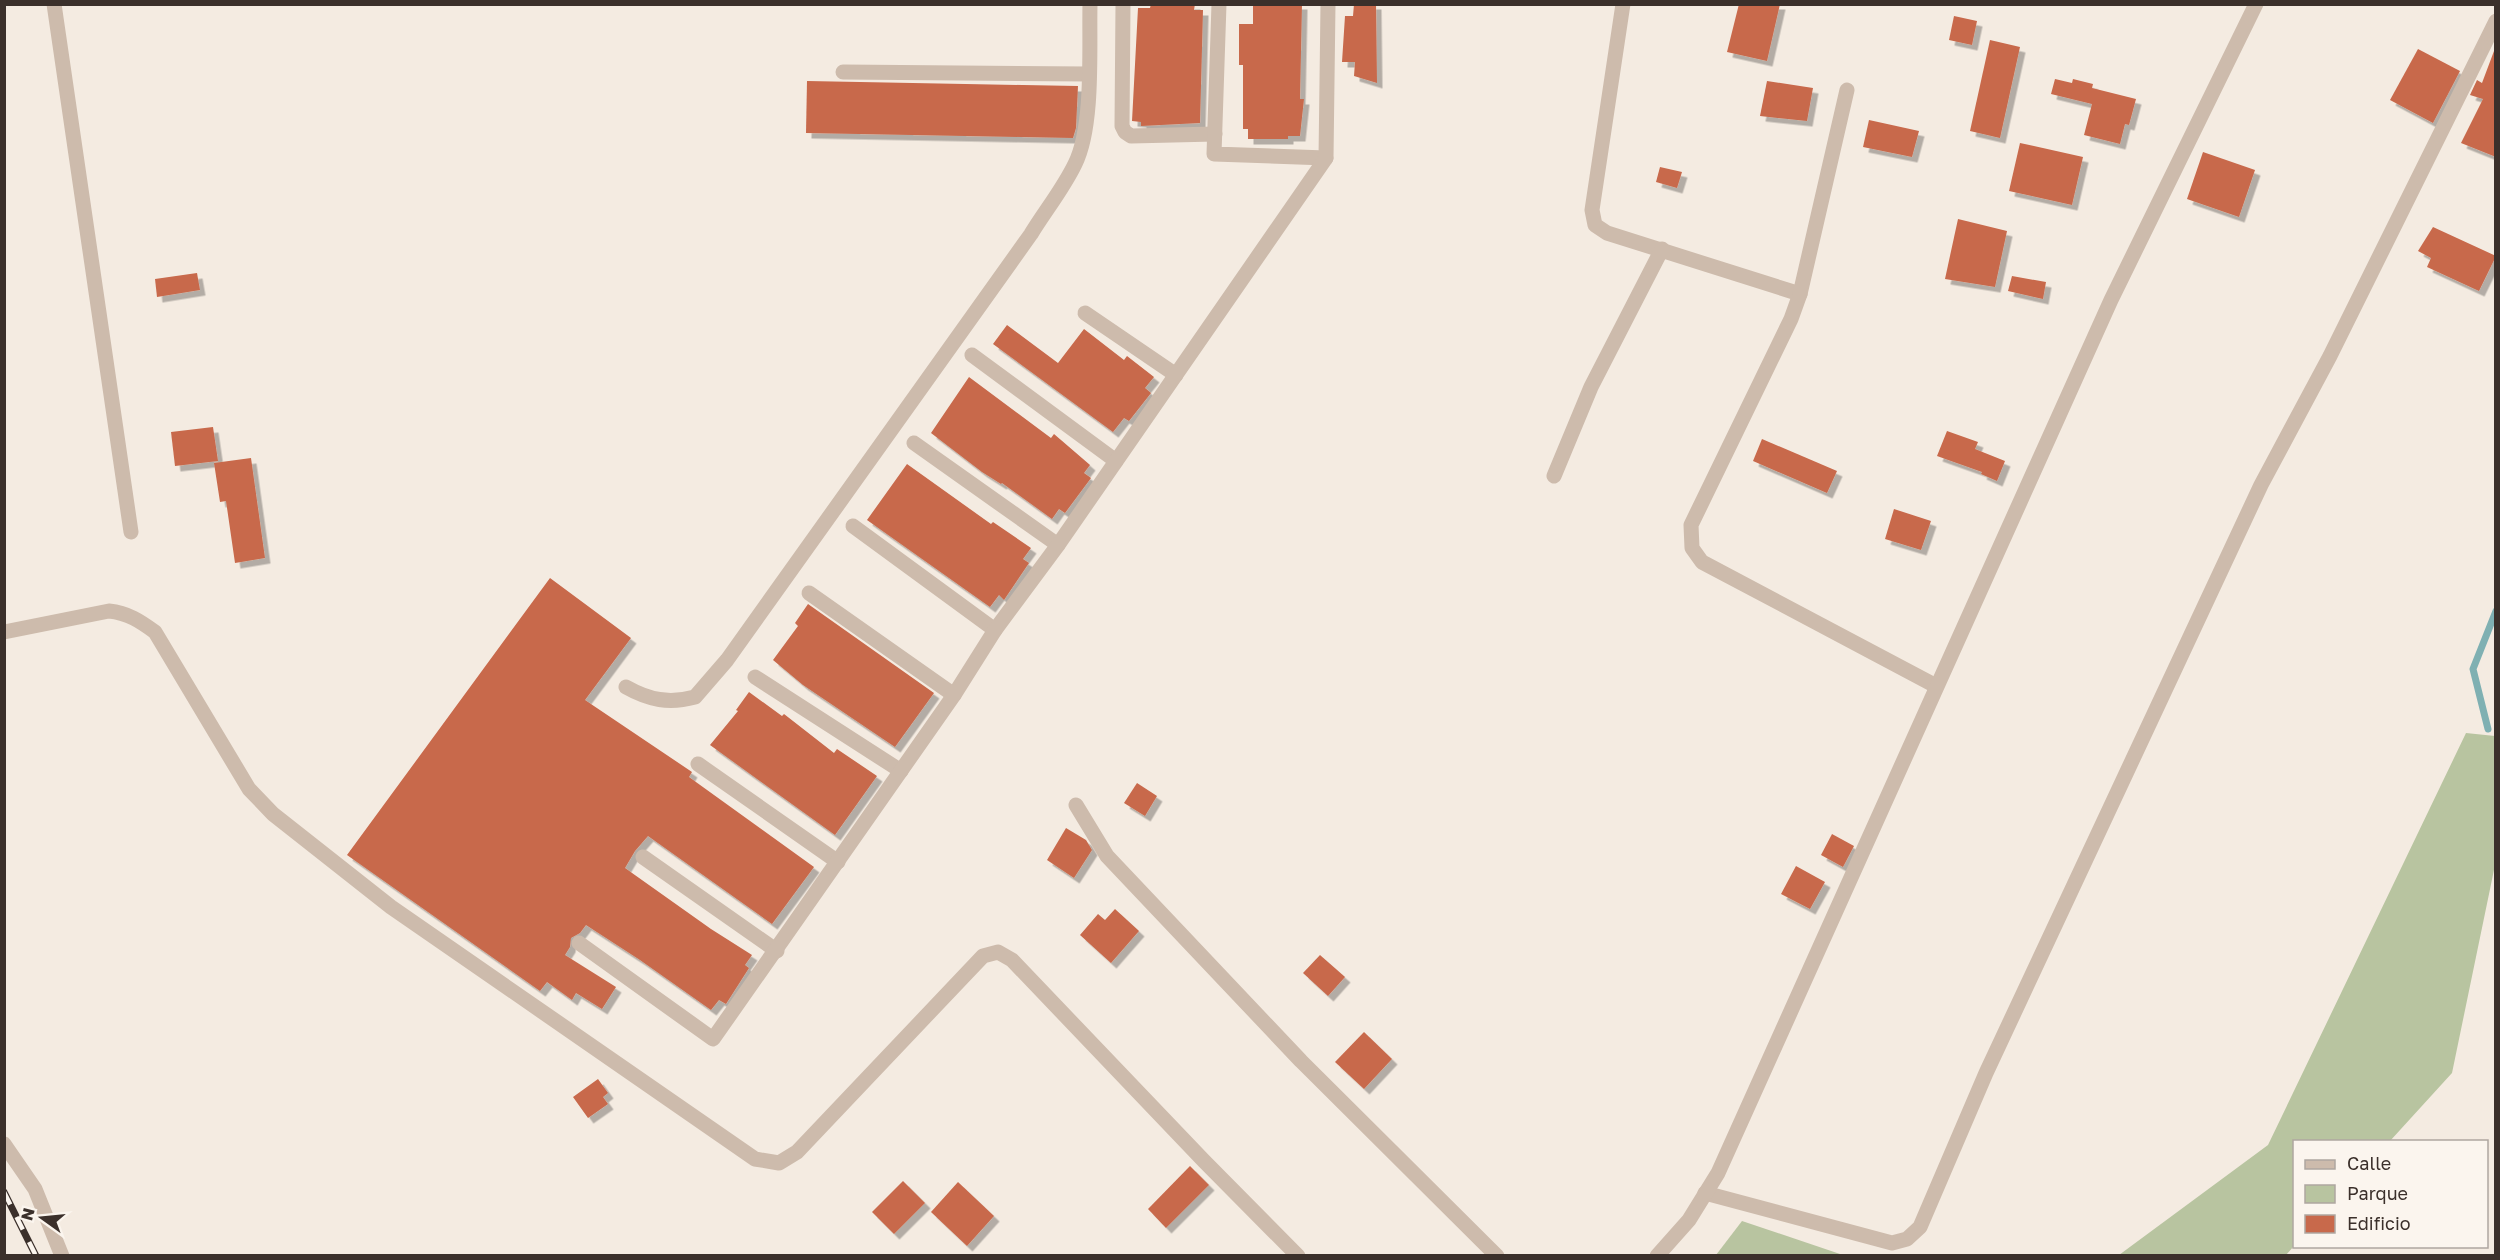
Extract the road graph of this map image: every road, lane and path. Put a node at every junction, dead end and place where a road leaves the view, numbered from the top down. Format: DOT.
graph roads {
  1 [pos="54,4"];
  2 [pos="1090,4"];
  3 [pos="1124,4"];
  4 [pos="1219,4"];
  5 [pos="1328,4"];
  6 [pos="1623,4"];
  7 [pos="2256,4"];
  8 [pos="2496,21"];
  9 [pos="843,72"];
  10 [pos="1088,74"];
  11 [pos="1847,90"];
  12 [pos="1215,134"];
  13 [pos="1326,158"];
  14 [pos="1662,249"];
  15 [pos="1800,294"];
  16 [pos="1085,314"];
  17 [pos="972,355"];
  18 [pos="1176,375"];
  19 [pos="914,443"];
  20 [pos="1116,461"];
  21 [pos="1554,476"];
  22 [pos="852,526"];
  23 [pos="131,532"];
  24 [pos="1058,545"];
  25 [pos="809,593"];
  26 [pos="995,630"];
  27 [pos="4,632"];
  28 [pos="755,677"];
  29 [pos="1935,686"];
  30 [pos="626,687"];
  31 [pos="954,695"];
  32 [pos="698,764"];
  33 [pos="901,771"];
  34 [pos="1076,805"];
  35 [pos="643,858"];
  36 [pos="838,861"];
  37 [pos="579,943"];
  38 [pos="777,951"];
  39 [pos="4,1144"];
  40 [pos="1706,1193"];
  41 [pos="62,1256"];
  42 [pos="1298,1256"];
  43 [pos="1497,1256"];
  44 [pos="1657,1256"];
  1 -- 23 [label="street"];
  2 -- 10 [label="street"];
  3 -- 12 [label="street"];
  4 -- 12 [label="street"];
  5 -- 13 [label="street"];
  6 -- 14 [label="street"];
  7 -- 29 [label="street"];
  8 -- 40 [label="street"];
  9 -- 10 [label="street"];
  10 -- 30 [label="street"];
  11 -- 15 [label="street"];
  12 -- 13 [label="street"];
  13 -- 18 [label="street"];
  14 -- 15 [label="street"];
  14 -- 21 [label="street"];
  15 -- 29 [label="street"];
  16 -- 18 [label="street"];
  17 -- 20 [label="street"];
  18 -- 20 [label="street"];
  19 -- 24 [label="street"];
  20 -- 24 [label="street"];
  22 -- 26 [label="street"];
  24 -- 26 [label="street"];
  25 -- 31 [label="street"];
  26 -- 31 [label="street"];
  27 -- 42 [label="street"];
  28 -- 33 [label="street"];
  29 -- 40 [label="street"];
  31 -- 33 [label="street"];
  32 -- 36 [label="street"];
  33 -- 36 [label="street"];
  34 -- 43 [label="street"];
  35 -- 38 [label="street"];
  36 -- 38 [label="street"];
  37 -- 38 [label="street"];
  39 -- 41 [label="street"];
  40 -- 44 [label="street"];
}
